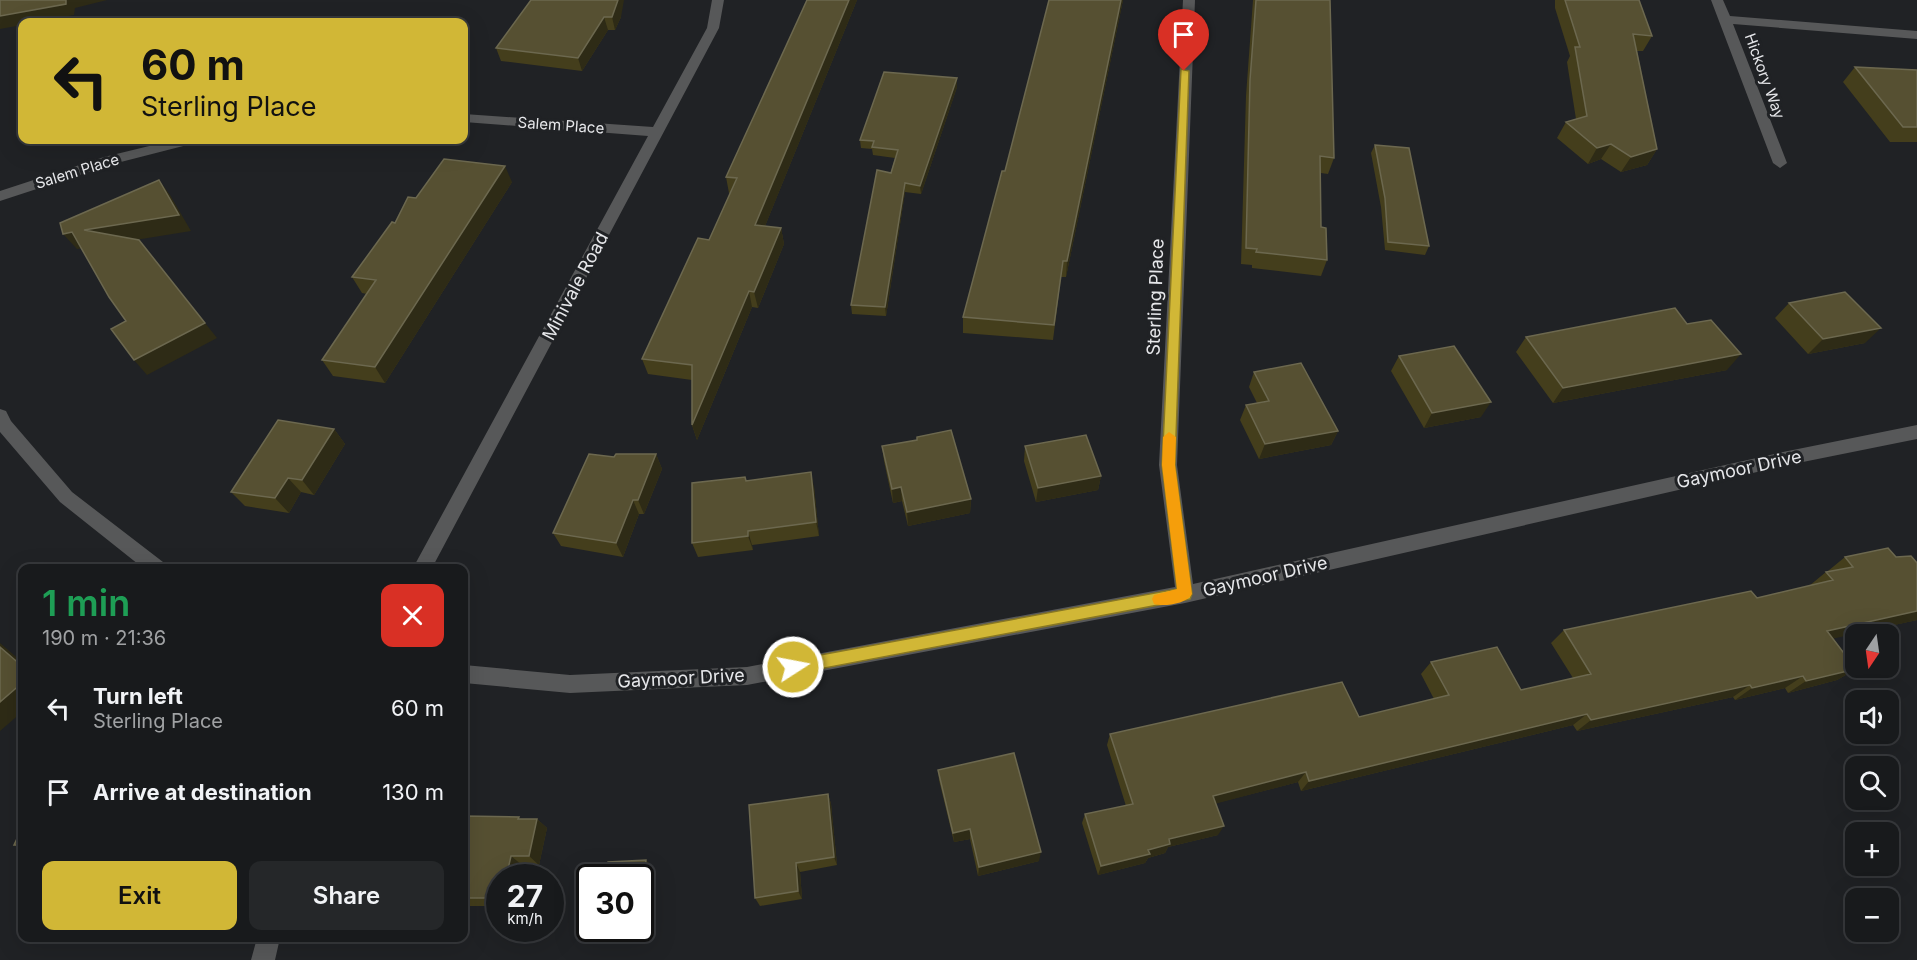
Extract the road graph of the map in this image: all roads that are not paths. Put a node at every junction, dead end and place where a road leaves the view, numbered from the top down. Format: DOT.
graph roads {
  1 [pos="718,0"];
  2 [pos="1189,0"];
  3 [pos="1718,0"];
  4 [pos="1726,20"];
  5 [pos="1917,35"];
  6 [pos="468,118"];
  7 [pos="658,132"];
  8 [pos="174,144"];
  9 [pos="1780,163"];
  10 [pos="0,196"];
  11 [pos="0,416"];
  12 [pos="1917,432"];
  13 [pos="151,564"];
  14 [pos="424,564"];
  15 [pos="1185,594"];
  16 [pos="468,674"];
  17 [pos="268,942"];
  18 [pos="262,960"];
  1 -- 7 [label="street, Minivale Road"];
  2 -- 15 [label="street, Sterling Place"];
  3 -- 4 [label="street, Hickory Way"];
  4 -- 5 [label="street"];
  4 -- 9 [label="street, Hickory Way"];
  6 -- 7 [label="street, Salem Place"];
  7 -- 14 [label="street, Minivale Road"];
  8 -- 10 [label="street, Salem Place"];
  11 -- 13 [label="street"];
  12 -- 15 [label="street, Gaymoor Drive"];
  15 -- 16 [label="street, Gaymoor Drive"];
  17 -- 18 [label="street"];
}
